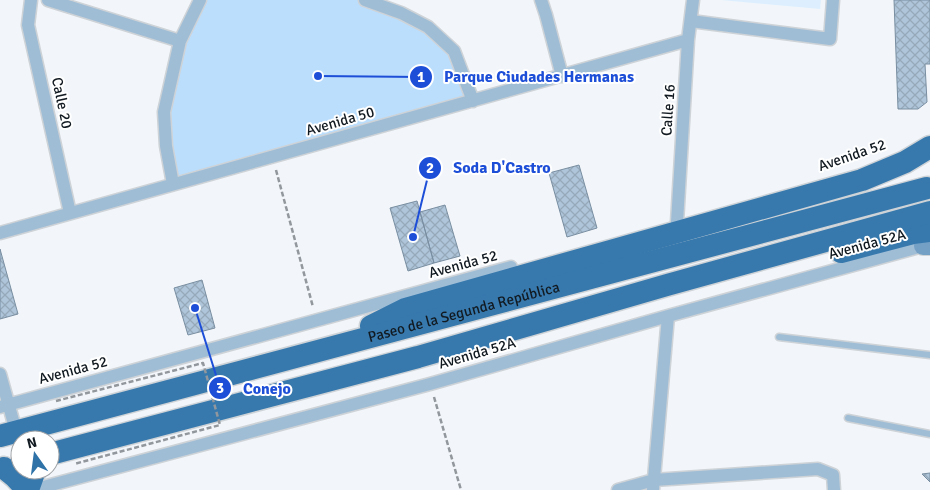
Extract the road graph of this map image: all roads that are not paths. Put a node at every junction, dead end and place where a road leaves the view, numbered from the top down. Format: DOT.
graph roads {
  1 [pos="31,0"];
  2 [pos="48,0"];
  3 [pos="200,0"];
  4 [pos="365,0"];
  5 [pos="541,0"];
  6 [pos="693,0"];
  7 [pos="833,0"];
  8 [pos="691,21"];
  9 [pos="688,40"];
  10 [pos="180,41"];
  11 [pos="562,76"];
  12 [pos="473,100"];
  13 [pos="930,138"];
  14 [pos="930,147"];
  15 [pos="173,184"];
  16 [pos="928,188"];
  17 [pos="930,212"];
  18 [pos="70,213"];
  19 [pos="677,222"];
  20 [pos="0,233"];
  21 [pos="928,242"];
  22 [pos="668,316"];
  23 [pos="779,337"];
  24 [pos="322,349"];
  25 [pos="930,355"];
  26 [pos="418,357"];
  27 [pos="0,374"];
  28 [pos="4,406"];
  29 [pos="848,418"];
  30 [pos="8,433"];
  31 [pos="930,434"];
  32 [pos="60,451"];
  33 [pos="8,467"];
  34 [pos="653,485"];
  35 [pos="28,490"];
  36 [pos="32,490"];
  37 [pos="618,490"];
  38 [pos="834,490"];
  1 -- 18 [label="street, Calle 20"];
  2 -- 10 [label="street"];
  3 -- 10 [label="street"];
  4 -- 12 [label="street"];
  5 -- 11 [label="street"];
  6 -- 8 [label="street, Calle 16"];
  7 -- 8 [label="street"];
  8 -- 9 [label="street, Calle 16"];
  9 -- 11 [label="street, Avenida 50"];
  9 -- 19 [label="street, Calle 16"];
  10 -- 15 [label="street"];
  11 -- 12 [label="street, Avenida 50"];
  12 -- 15 [label="street, Avenida 50"];
  13 -- 19 [label="street, Avenida 52"];
  14 -- 24 [label="highway"];
  15 -- 18 [label="street, Avenida 50"];
  16 -- 24 [label="highway, Paseo de la Segunda República"];
  17 -- 26 [label="highway, Paseo de la Segunda República"];
  18 -- 20 [label="street, Avenida 50"];
  19 -- 28 [label="street, Avenida 52"];
  21 -- 22 [label="street, Avenida 52A"];
  21 -- 26 [label="highway"];
  22 -- 34 [label="street"];
  22 -- 36 [label="street, Avenida 52A"];
  23 -- 25 [label="lane"];
  24 -- 30 [label="highway, Paseo de la Segunda República"];
  26 -- 32 [label="highway, Paseo de la Segunda República"];
  27 -- 28 [label="street"];
  28 -- 30 [label="street"];
  29 -- 31 [label="lane"];
  33 -- 35 [label="highway"];
  34 -- 37 [label="street"];
  34 -- 38 [label="street"];
}
